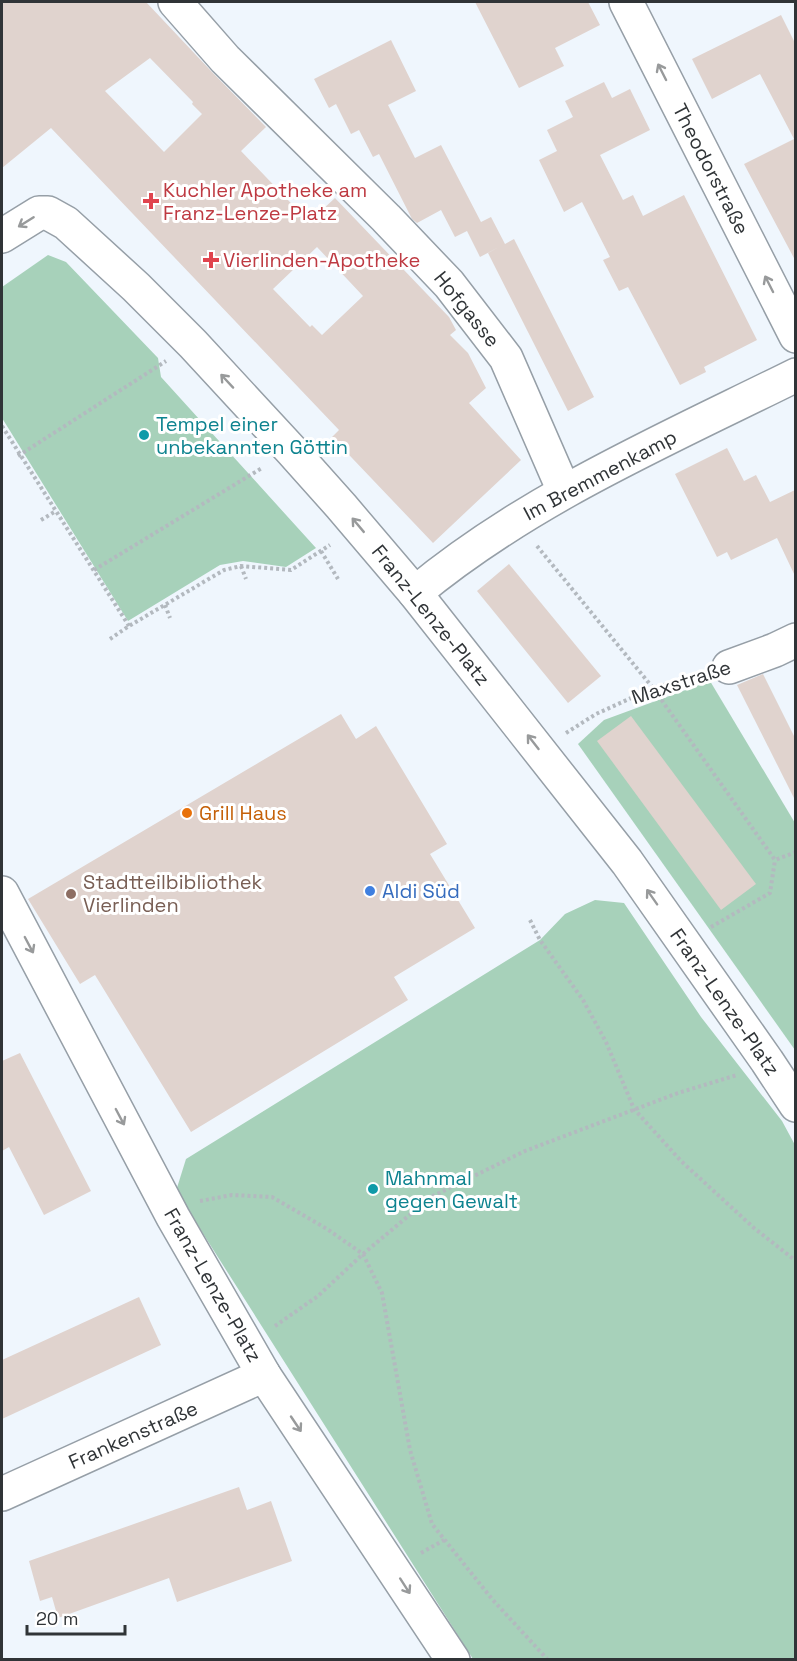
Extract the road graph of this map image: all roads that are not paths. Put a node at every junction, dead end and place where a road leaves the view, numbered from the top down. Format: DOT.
graph roads {
  1 [pos="175,2"];
  2 [pos="626,2"];
  3 [pos="2,236"];
  4 [pos="795,336"];
  5 [pos="795,375"];
  6 [pos="564,491"];
  7 [pos="415,593"];
  8 [pos="795,640"];
  9 [pos="729,667"];
  10 [pos="2,893"];
  11 [pos="795,1101"];
  12 [pos="264,1375"];
  13 [pos="2,1494"];
  14 [pos="453,1659"];
  1 -- 6 [label="street, Hofgasse"];
  4 -- 2 [label="street, Theodorstraße, one-way"];
  7 -- 3 [label="street, Franz-Lenze-Platz, one-way"];
  5 -- 6 [label="street, Im Bremmenkamp"];
  6 -- 7 [label="street, Im Bremmenkamp"];
  11 -- 7 [label="street, Franz-Lenze-Platz, one-way"];
  8 -- 9 [label="street, Maxstraße"];
  10 -- 12 [label="street, Franz-Lenze-Platz, one-way"];
  12 -- 13 [label="street, Frankenstraße"];
  12 -- 14 [label="street, Franz-Lenze-Platz, one-way"];
}
